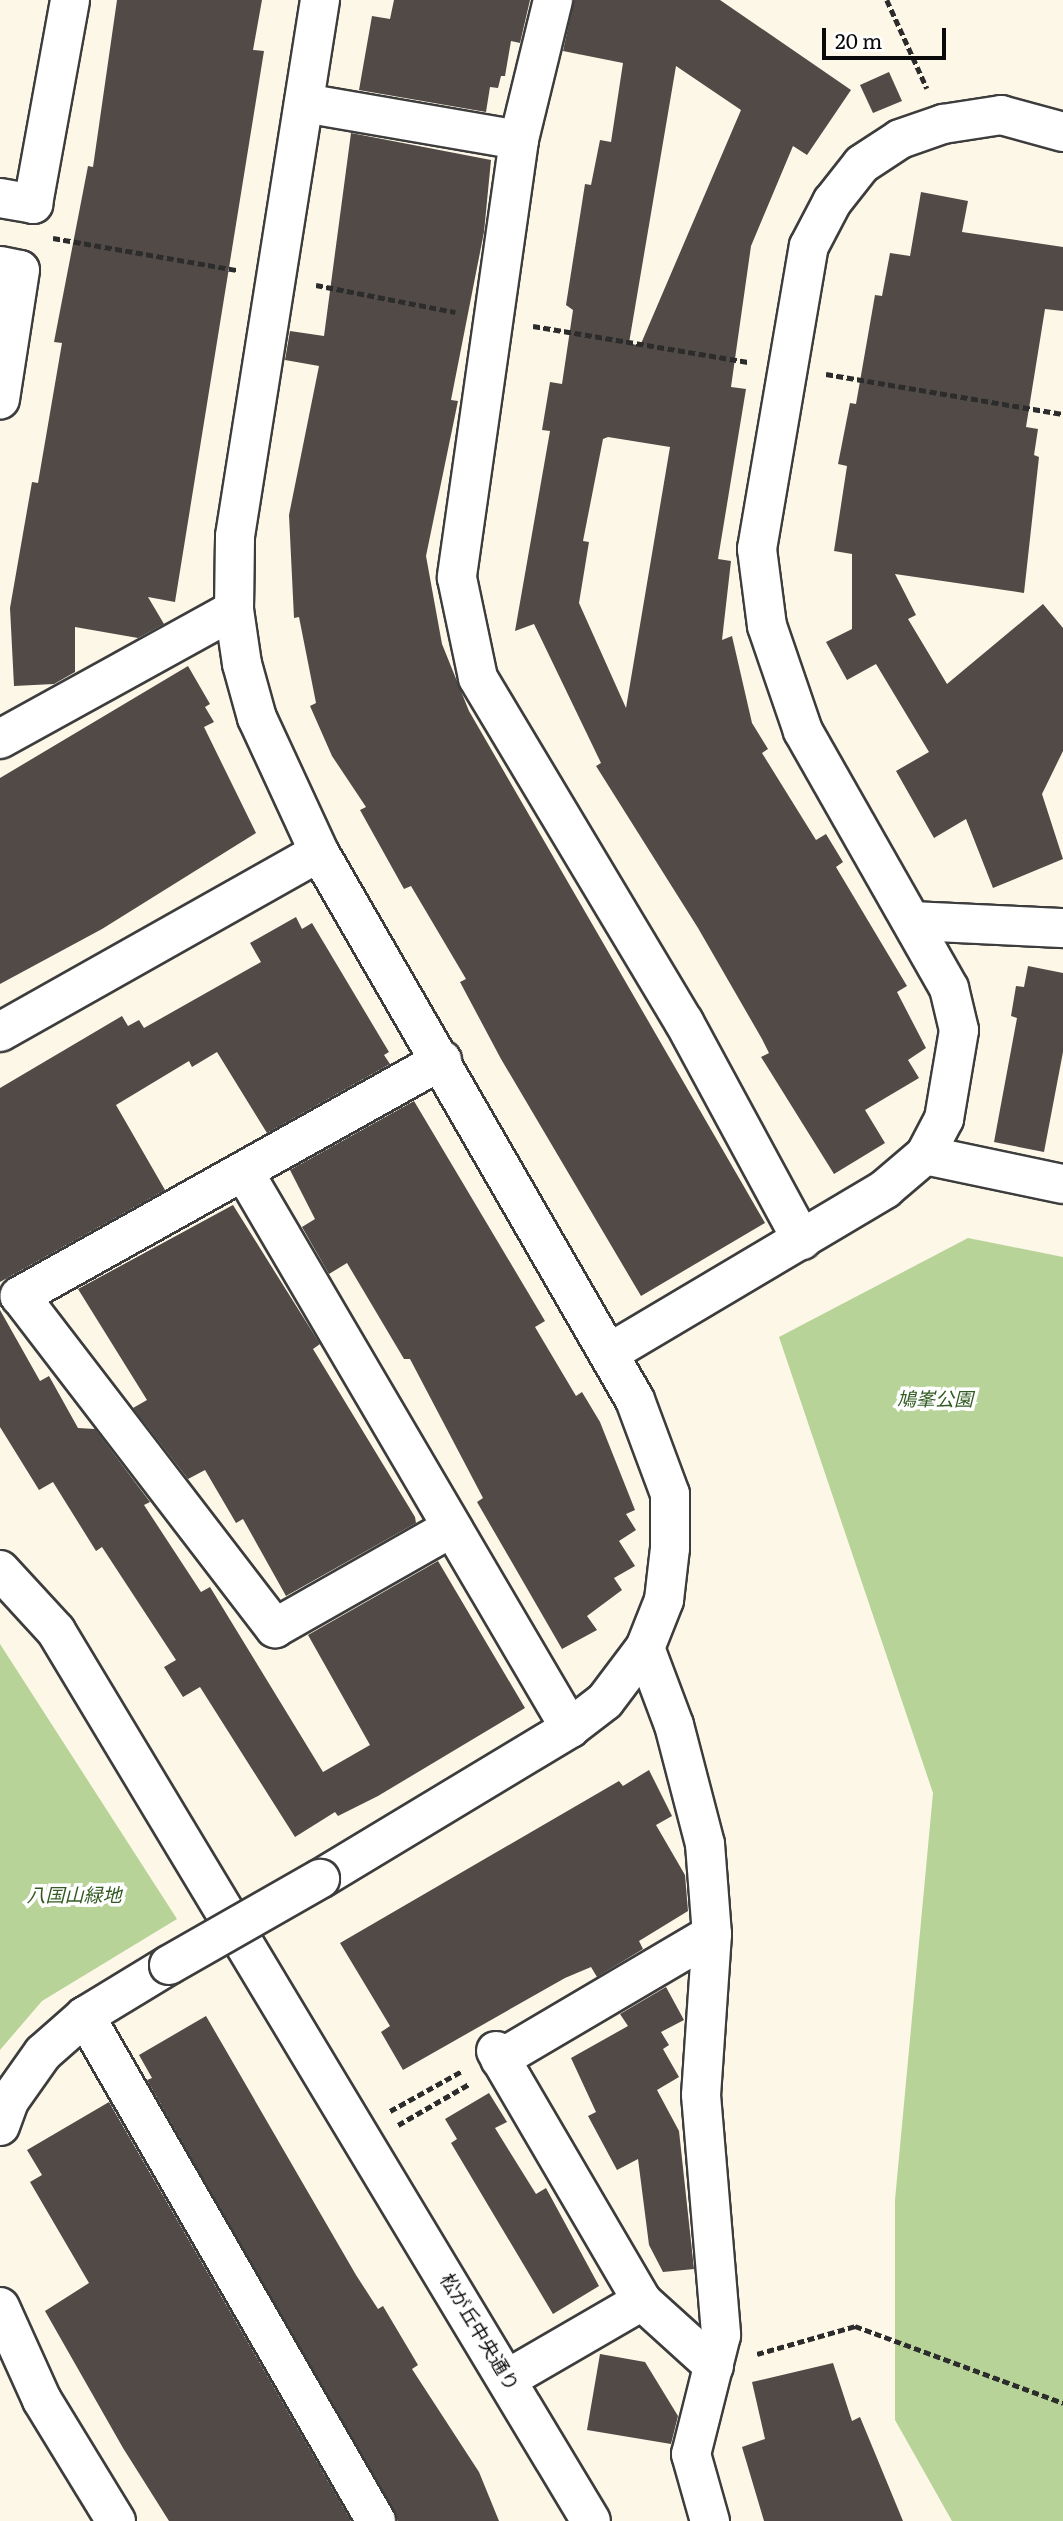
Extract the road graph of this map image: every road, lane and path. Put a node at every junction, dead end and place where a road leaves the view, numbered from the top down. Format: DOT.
graph roads {
  1 [pos="70,0"];
  2 [pos="320,0"];
  3 [pos="553,0"];
  4 [pos="887,0"];
  5 [pos="931,97"];
  6 [pos="304,103"];
  7 [pos="1063,132"];
  8 [pos="519,140"];
  9 [pos="0,198"];
  10 [pos="40,236"];
  11 [pos="0,266"];
  12 [pos="248,272"];
  13 [pos="300,282"];
  14 [pos="496,320"];
  15 [pos="763,365"];
  16 [pos="812,372"];
  17 [pos="0,399"];
  18 [pos="1063,414"];
  19 [pos="234,610"];
  20 [pos="4,726"];
  21 [pos="319,852"];
  22 [pos="914,921"];
  23 [pos="1063,928"];
  24 [pos="0,1032"];
  25 [pos="442,1060"];
  26 [pos="925,1155"];
  27 [pos="244,1172"];
  28 [pos="1063,1184"];
  29 [pos="802,1240"];
  30 [pos="611,1352"];
  31 [pos="451,1528"];
  32 [pos="0,1570"];
  33 [pos="645,1648"];
  34 [pos="570,1728"];
  35 [pos="712,1934"];
  36 [pos="85,2016"];
  37 [pos="500,2058"];
  38 [pos="387,2113"];
  39 [pos="0,2126"];
  40 [pos="380,2136"];
  41 [pos="642,2301"];
  42 [pos="0,2307"];
  43 [pos="714,2366"];
  44 [pos="509,2378"];
  45 [pos="1063,2403"];
  46 [pos="116,2521"];
  47 [pos="376,2521"];
  48 [pos="591,2521"];
  49 [pos="710,2521"];
  1 -- 9 [label="street"];
  2 -- 6 [label="street"];
  3 -- 8 [label="street"];
  4 -- 5 [label="path"];
  6 -- 8 [label="street"];
  6 -- 19 [label="street"];
  7 -- 22 [label="street"];
  8 -- 14 [label="street"];
  10 -- 12 [label="path"];
  11 -- 17 [label="street"];
  13 -- 14 [label="path"];
  14 -- 15 [label="path"];
  14 -- 29 [label="street"];
  16 -- 18 [label="path"];
  19 -- 20 [label="street"];
  19 -- 21 [label="street"];
  21 -- 24 [label="street"];
  21 -- 25 [label="street"];
  22 -- 23 [label="street"];
  22 -- 26 [label="street"];
  25 -- 27 [label="street"];
  25 -- 30 [label="street"];
  26 -- 28 [label="street"];
  26 -- 29 [label="street"];
  27 -- 31 [label="street"];
  27 -- 31 [label="street"];
  29 -- 30 [label="street"];
  30 -- 33 [label="street"];
  31 -- 34 [label="street"];
  32 -- 40 [label="street, 松が丘中央通り"];
  33 -- 34 [label="street"];
  33 -- 35 [label="street"];
  34 -- 36 [label="street, bridge"];
  35 -- 37 [label="street"];
  35 -- 43 [label="street"];
  36 -- 39 [label="street"];
  36 -- 47 [label="street"];
  37 -- 38 [label="path"];
  37 -- 40 [label="path"];
  37 -- 41 [label="street"];
  40 -- 44 [label="street, 松が丘中央通り"];
  41 -- 43 [label="street"];
  41 -- 44 [label="street"];
  42 -- 46 [label="street"];
  43 -- 45 [label="path"];
  43 -- 49 [label="street"];
  44 -- 48 [label="street, 松が丘中央通り"];
}
